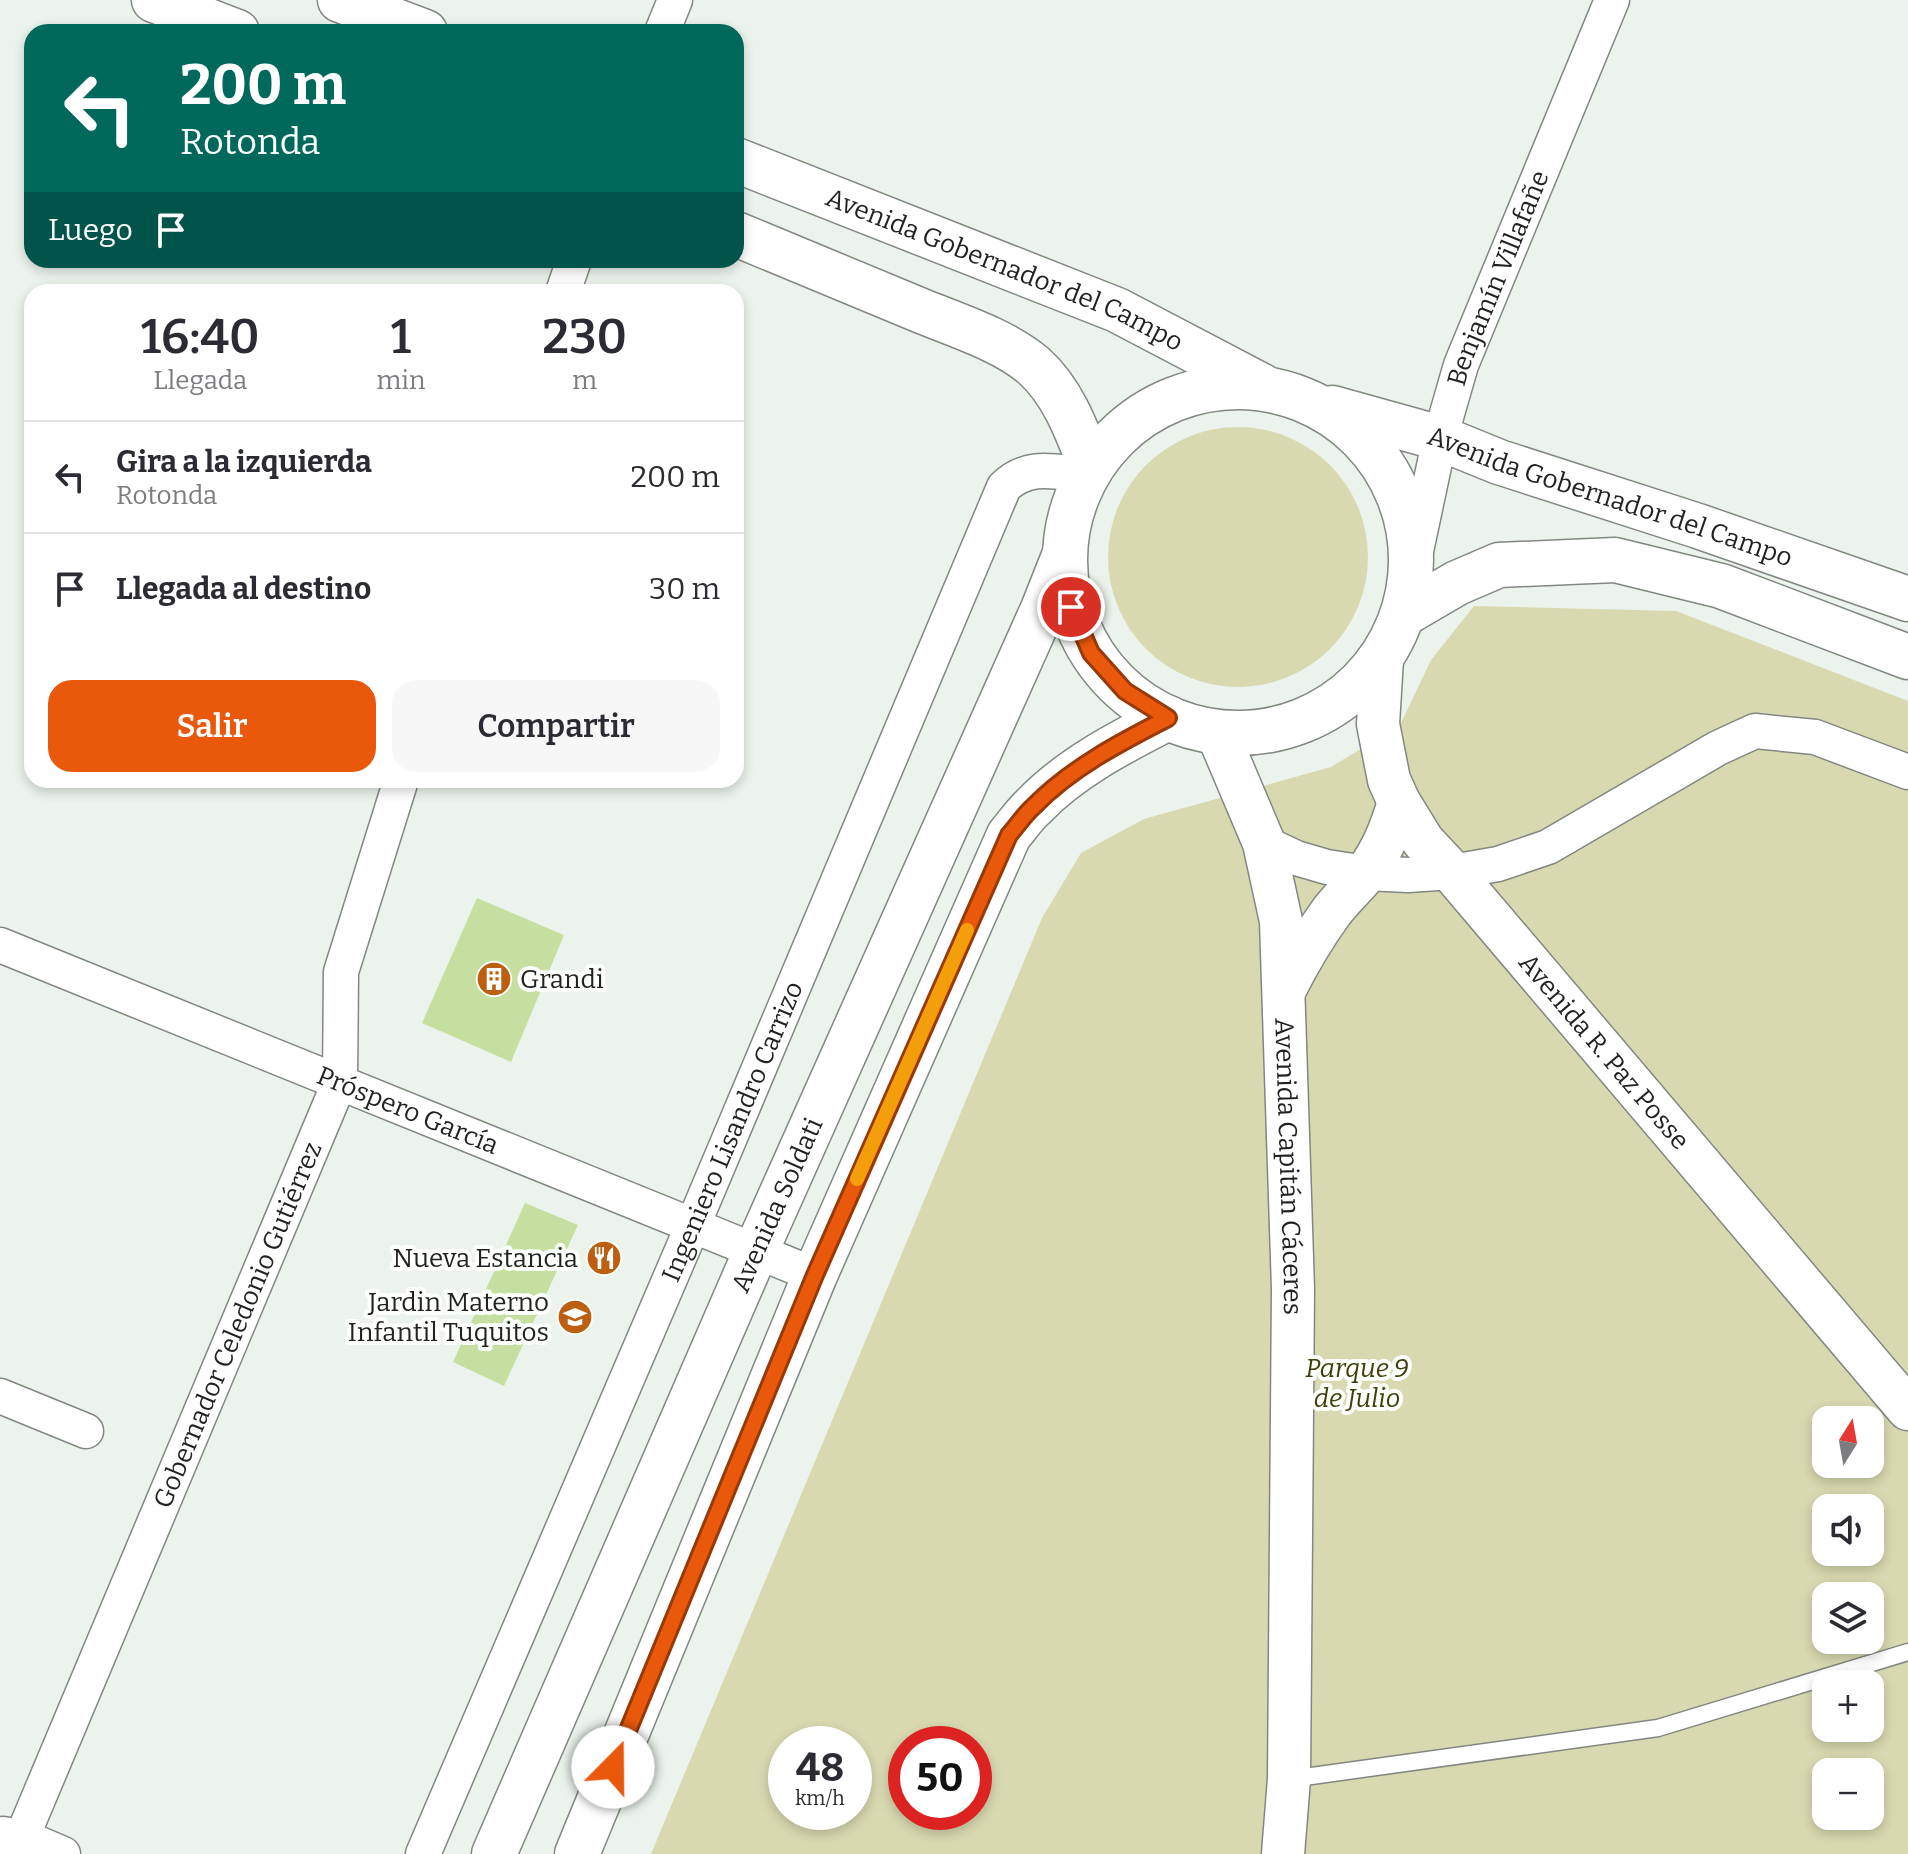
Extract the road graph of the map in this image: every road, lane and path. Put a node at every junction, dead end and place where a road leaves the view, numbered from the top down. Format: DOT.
graph roads {
  1 [pos="154,0"];
  2 [pos="340,0"];
  3 [pos="675,0"];
  4 [pos="1612,0"];
  5 [pos="216,24"];
  6 [pos="404,24"];
  7 [pos="665,24"];
  8 [pos="744,163"];
  9 [pos="744,237"];
  10 [pos="1268,389"];
  11 [pos="1311,402"];
  12 [pos="1440,438"];
  13 [pos="1089,471"];
  14 [pos="1064,556"];
  15 [pos="1413,565"];
  16 [pos="1908,599"];
  17 [pos="1404,614"];
  18 [pos="1908,657"];
  19 [pos="1382,659"];
  20 [pos="1168,718"];
  21 [pos="1217,732"];
  22 [pos="1908,772"];
  23 [pos="398,788"];
  24 [pos="1399,802"];
  25 [pos="1264,843"];
  26 [pos="1452,872"];
  27 [pos="1366,873"];
  28 [pos="0,945"];
  29 [pos="1284,991"];
  30 [pos="340,1081"];
  31 [pos="693,1225"];
  32 [pos="756,1251"];
  33 [pos="815,1275"];
  34 [pos="0,1396"];
  35 [pos="1908,1409"];
  36 [pos="86,1431"];
  37 [pos="1908,1652"];
  38 [pos="1289,1779"];
  39 [pos="13,1841"];
  40 [pos="63,1854"];
  41 [pos="423,1854"];
  42 [pos="494,1854"];
  43 [pos="577,1854"];
  44 [pos="1283,1854"];
  1 -- 5 [label="main road"];
  2 -- 6 [label="main road"];
  3 -- 7 [label="street"];
  4 -- 12 [label="street, Benjamín Villafañe"];
  8 -- 10 [label="main road, Avenida Gobernador del Campo"];
  9 -- 13 [label="main road"];
  10 -- 11 [label="main road, Avenida Gobernador del Campo"];
  10 -- 13 [label="main road"];
  11 -- 12 [label="main road, Avenida Gobernador del Campo"];
  11 -- 15 [label="main road"];
  12 -- 15 [label="street, Benjamín Villafañe"];
  12 -- 16 [label="main road, Avenida Gobernador del Campo"];
  13 -- 14 [label="main road"];
  13 -- 31 [label="street, Ingeniero Lisandro Carrizo"];
  14 -- 20 [label="main road"];
  14 -- 32 [label="main road, Avenida Soldati"];
  15 -- 17 [label="main road"];
  17 -- 18 [label="main road, Avenida Gobernador del Campo"];
  17 -- 19 [label="main road"];
  19 -- 21 [label="main road"];
  19 -- 24 [label="street, Avenida R. Paz Posse"];
  20 -- 21 [label="main road"];
  20 -- 33 [label="main road"];
  21 -- 25 [label="street, Avenida Capitán Cáceres"];
  22 -- 26 [label="street"];
  23 -- 30 [label="street, Gobernador Celedonio Gutiérrez"];
  24 -- 26 [label="street, Avenida R. Paz Posse"];
  24 -- 27 [label="street"];
  25 -- 27 [label="street"];
  25 -- 29 [label="street, Avenida Capitán Cáceres"];
  26 -- 27 [label="street"];
  26 -- 35 [label="street, Avenida R. Paz Posse"];
  27 -- 29 [label="street"];
  28 -- 30 [label="street, Próspero García"];
  29 -- 38 [label="street, Avenida Capitán Cáceres"];
  30 -- 31 [label="street, Próspero García"];
  30 -- 39 [label="street, Gobernador Celedonio Gutiérrez"];
  31 -- 32 [label="street, Próspero García"];
  31 -- 41 [label="street, Ingeniero Lisandro Carrizo"];
  32 -- 33 [label="street, Próspero García"];
  32 -- 42 [label="main road, Avenida Soldati"];
  33 -- 43 [label="main road"];
  34 -- 36 [label="street"];
  37 -- 38 [label="lane"];
  38 -- 44 [label="street, Avenida Capitán Cáceres"];
  39 -- 40 [label="street"];
}
